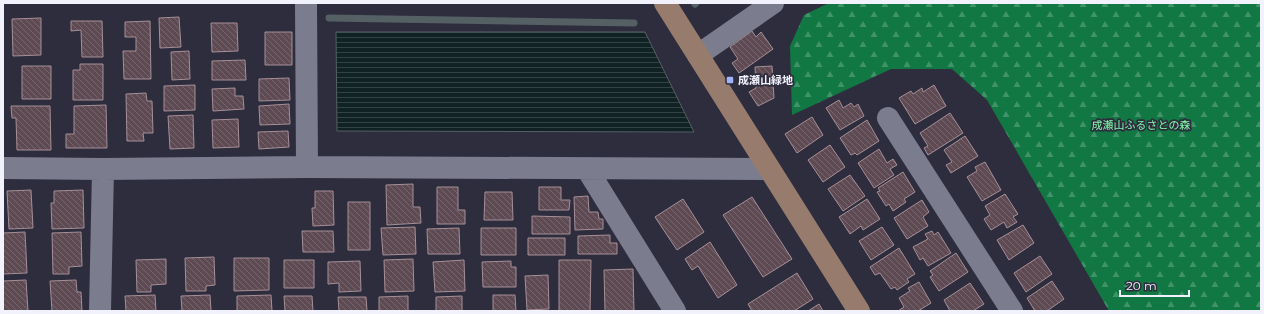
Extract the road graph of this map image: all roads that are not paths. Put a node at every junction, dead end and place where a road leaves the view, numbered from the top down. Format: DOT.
graph roads {
  1 [pos="306,3"];
  2 [pos="665,3"];
  3 [pos="773,3"];
  4 [pos="698,55"];
  5 [pos="888,118"];
  6 [pos="307,167"];
  7 [pos="3,168"];
  8 [pos="103,169"];
  9 [pos="587,169"];
  10 [pos="769,169"];
  11 [pos="100,311"];
  12 [pos="675,311"];
  13 [pos="859,311"];
  14 [pos="1012,311"];
  1 -- 6 [label="street"];
  2 -- 4 [label="street"];
  3 -- 4 [label="street"];
  4 -- 10 [label="street"];
  5 -- 14 [label="street"];
  6 -- 8 [label="street"];
  6 -- 9 [label="street"];
  7 -- 8 [label="street"];
  8 -- 11 [label="street"];
  9 -- 10 [label="street"];
  9 -- 12 [label="street"];
  10 -- 13 [label="street"];
}
